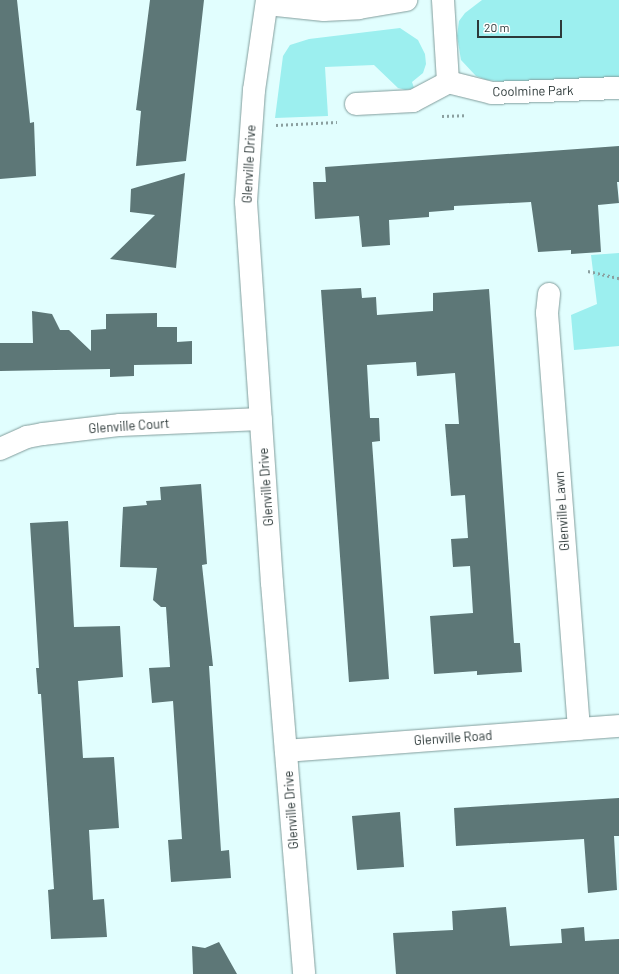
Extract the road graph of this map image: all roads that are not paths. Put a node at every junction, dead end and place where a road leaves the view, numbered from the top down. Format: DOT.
graph roads {
  1 [pos="406,0"];
  2 [pos="442,0"];
  3 [pos="267,2"];
  4 [pos="448,82"];
  5 [pos="619,88"];
  6 [pos="356,104"];
  7 [pos="549,294"];
  8 [pos="261,419"];
  9 [pos="0,449"];
  10 [pos="619,726"];
  11 [pos="579,729"];
  12 [pos="286,751"];
  13 [pos="304,974"];
  1 -- 3 [label="street"];
  2 -- 4 [label="street"];
  3 -- 8 [label="street, Glenville Drive"];
  4 -- 5 [label="street, Coolmine Park"];
  4 -- 6 [label="street"];
  7 -- 11 [label="street, Glenville Lawn"];
  8 -- 9 [label="street, Glenville Court"];
  8 -- 12 [label="street, Glenville Drive"];
  10 -- 11 [label="street, Glenville Road"];
  11 -- 12 [label="street, Glenville Road"];
  12 -- 13 [label="street, Glenville Drive"];
}
